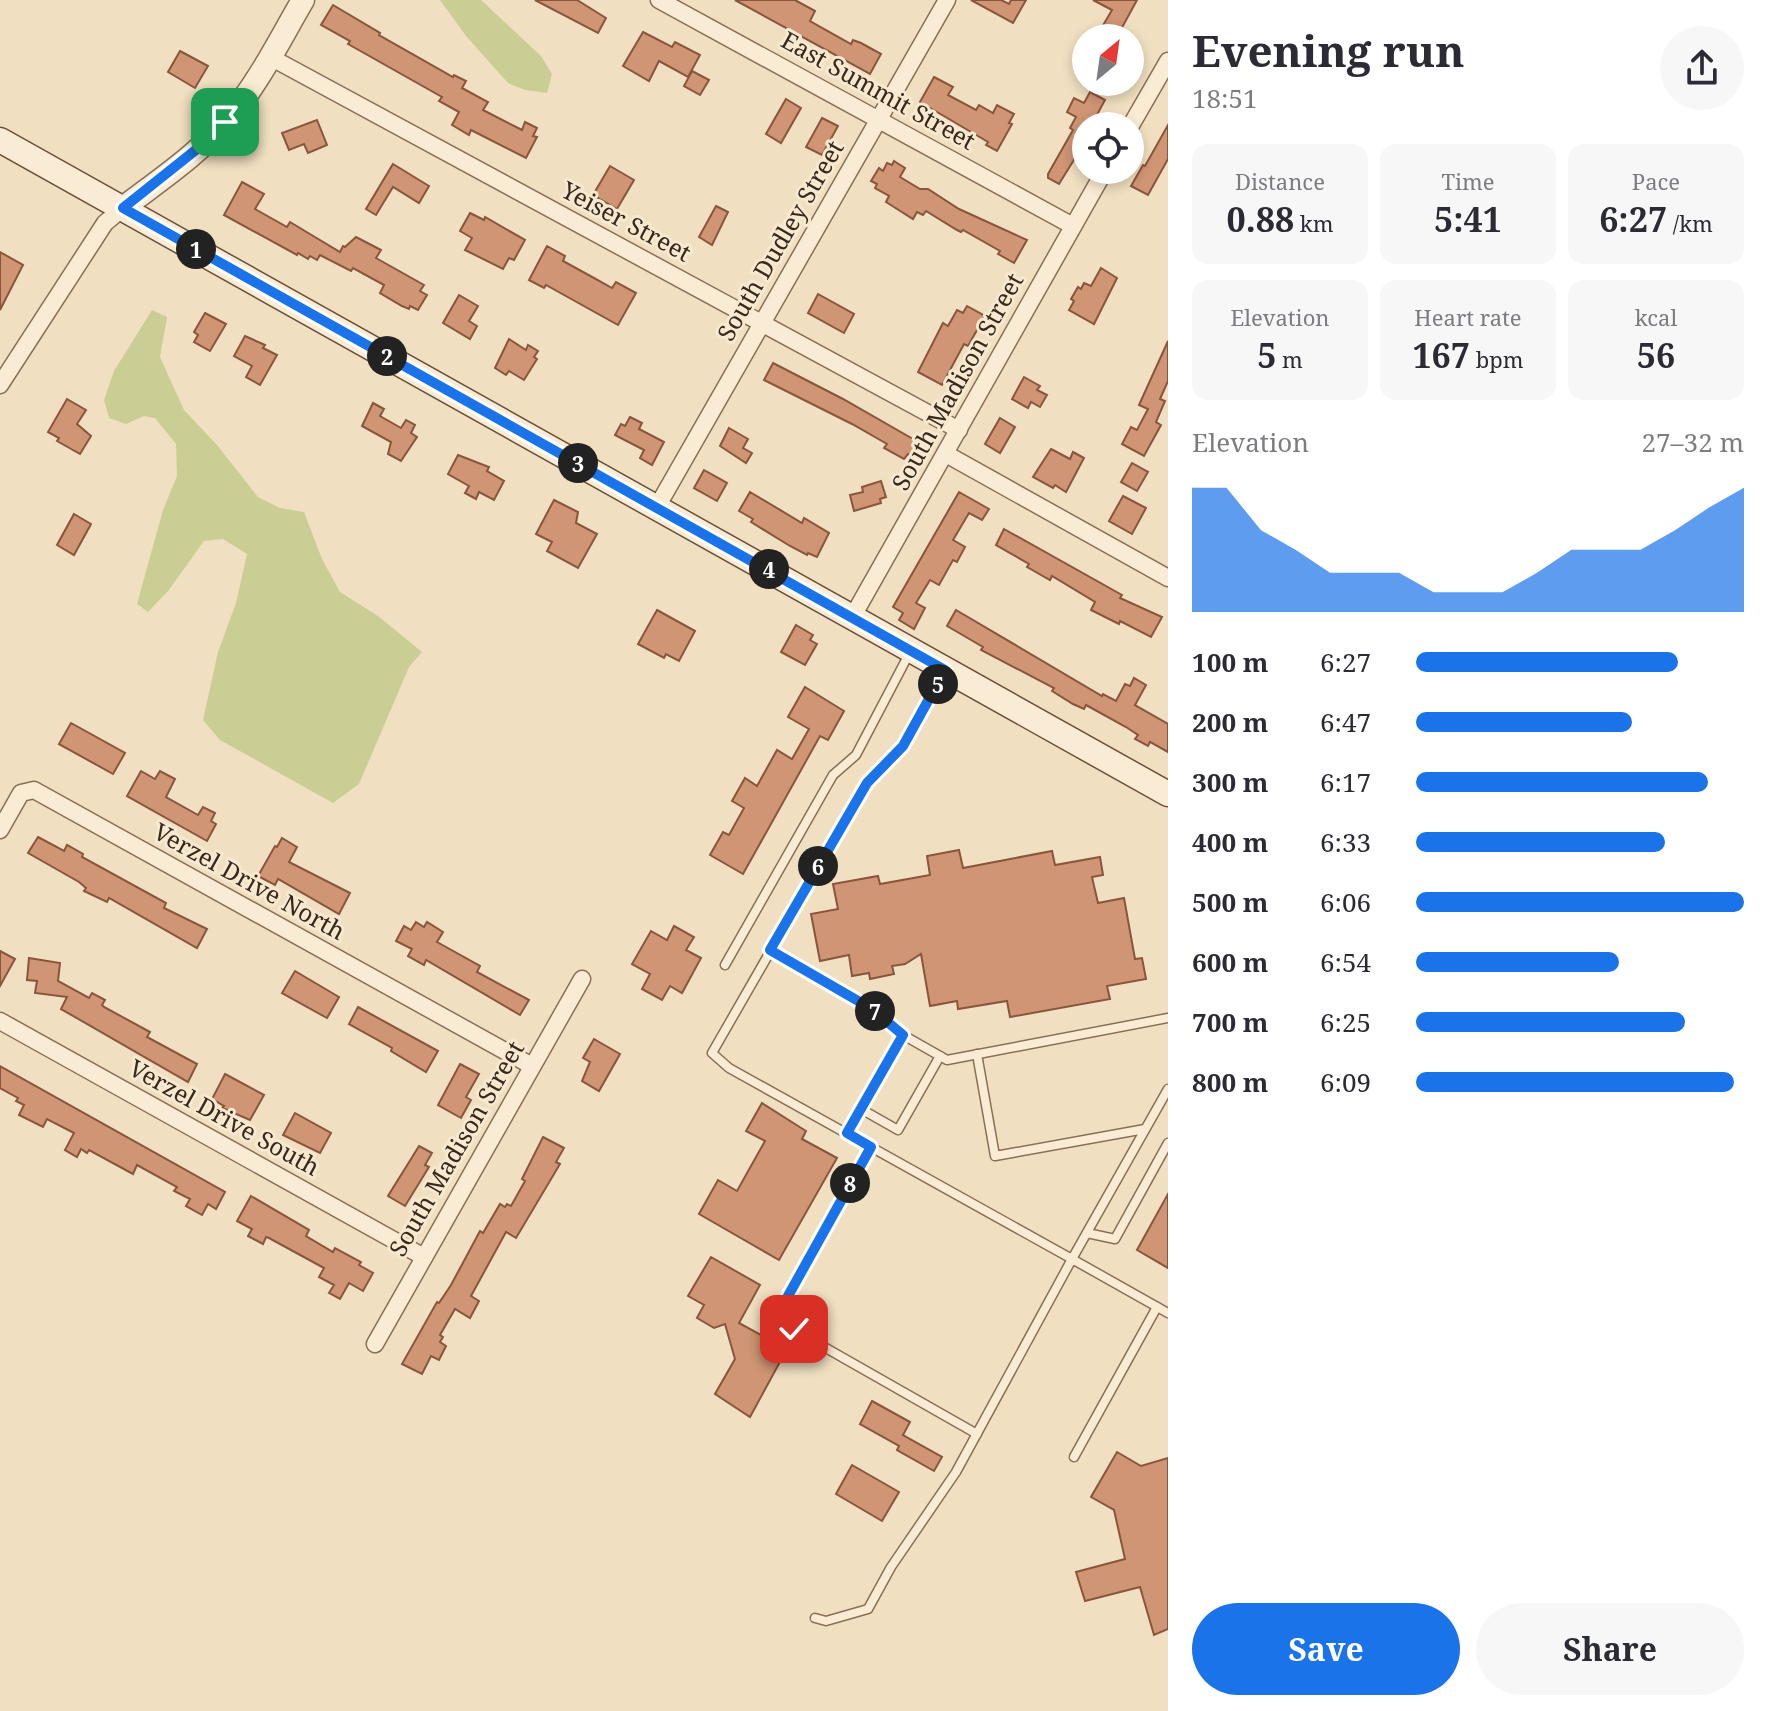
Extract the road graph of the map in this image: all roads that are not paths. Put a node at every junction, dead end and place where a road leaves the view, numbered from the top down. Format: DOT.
graph roads {
  1 [pos="303,0"];
  2 [pos="659,0"];
  3 [pos="947,0"];
  4 [pos="270,57"];
  5 [pos="1168,61"];
  6 [pos="1139,112"];
  7 [pos="879,118"];
  8 [pos="0,140"];
  9 [pos="1097,184"];
  10 [pos="123,208"];
  11 [pos="1073,226"];
  12 [pos="762,323"];
  13 [pos="0,385"];
  14 [pos="959,430"];
  15 [pos="946,454"];
  16 [pos="657,507"];
  17 [pos="1168,578"];
  18 [pos="853,616"];
  19 [pos="911,650"];
  20 [pos="945,670"];
  21 [pos="1168,794"];
  22 [pos="0,830"];
  23 [pos="770,950"];
  24 [pos="725,965"];
  25 [pos="582,979"];
  26 [pos="1168,1018"];
  27 [pos="0,1021"];
  28 [pos="903,1035"];
  29 [pos="977,1054"];
  30 [pos="940,1056"];
  31 [pos="532,1066"];
  32 [pos="1168,1089"];
  33 [pos="861,1109"];
  34 [pos="1145,1129"];
  35 [pos="847,1133"];
  36 [pos="1168,1143"];
  37 [pos="871,1147"];
  38 [pos="1087,1233"];
  39 [pos="424,1257"];
  40 [pos="1072,1259"];
  41 [pos="1157,1307"];
  42 [pos="1168,1313"];
  43 [pos="375,1344"];
  44 [pos="977,1434"];
  45 [pos="1074,1457"];
  46 [pos="815,1618"];
  1 -- 4 [label="street"];
  2 -- 7 [label="street, East Summit Street"];
  3 -- 7 [label="street, South Dudley Street"];
  4 -- 10 [label="street"];
  4 -- 12 [label="street, Yeiser Street"];
  5 -- 6 [label="street"];
  7 -- 11 [label="street, East Summit Street"];
  7 -- 12 [label="street, South Dudley Street"];
  8 -- 10 [label="main road"];
  9 -- 11 [label="street, South Madison Street"];
  10 -- 13 [label="street"];
  10 -- 16 [label="main road"];
  11 -- 14 [label="street, South Madison Street"];
  12 -- 14 [label="street, Yeiser Street"];
  12 -- 16 [label="street, South Dudley Street"];
  14 -- 15 [label="street, South Madison Street"];
  15 -- 17 [label="street"];
  15 -- 18 [label="street, South Madison Street"];
  16 -- 18 [label="main road"];
  18 -- 19 [label="main road"];
  19 -- 20 [label="main road"];
  19 -- 24 [label="lane"];
  20 -- 21 [label="main road"];
  20 -- 23 [label="lane"];
  22 -- 31 [label="street, Verzel Drive North"];
  23 -- 28 [label="lane"];
  23 -- 35 [label="lane"];
  25 -- 31 [label="street, South Madison Street"];
  26 -- 29 [label="lane"];
  27 -- 39 [label="street, Verzel Drive South"];
  28 -- 30 [label="lane"];
  28 -- 33 [label="lane"];
  29 -- 30 [label="lane"];
  29 -- 34 [label="lane"];
  30 -- 33 [label="lane"];
  31 -- 39 [label="street, South Madison Street"];
  32 -- 34 [label="lane"];
  33 -- 35 [label="lane"];
  34 -- 38 [label="lane"];
  35 -- 37 [label="lane"];
  36 -- 38 [label="lane"];
  37 -- 40 [label="lane"];
  37 -- 44 [label="lane"];
  38 -- 40 [label="lane"];
  39 -- 43 [label="street, South Madison Street"];
  40 -- 41 [label="lane"];
  40 -- 44 [label="lane"];
  41 -- 42 [label="lane"];
  41 -- 45 [label="lane"];
  44 -- 46 [label="lane"];
}
